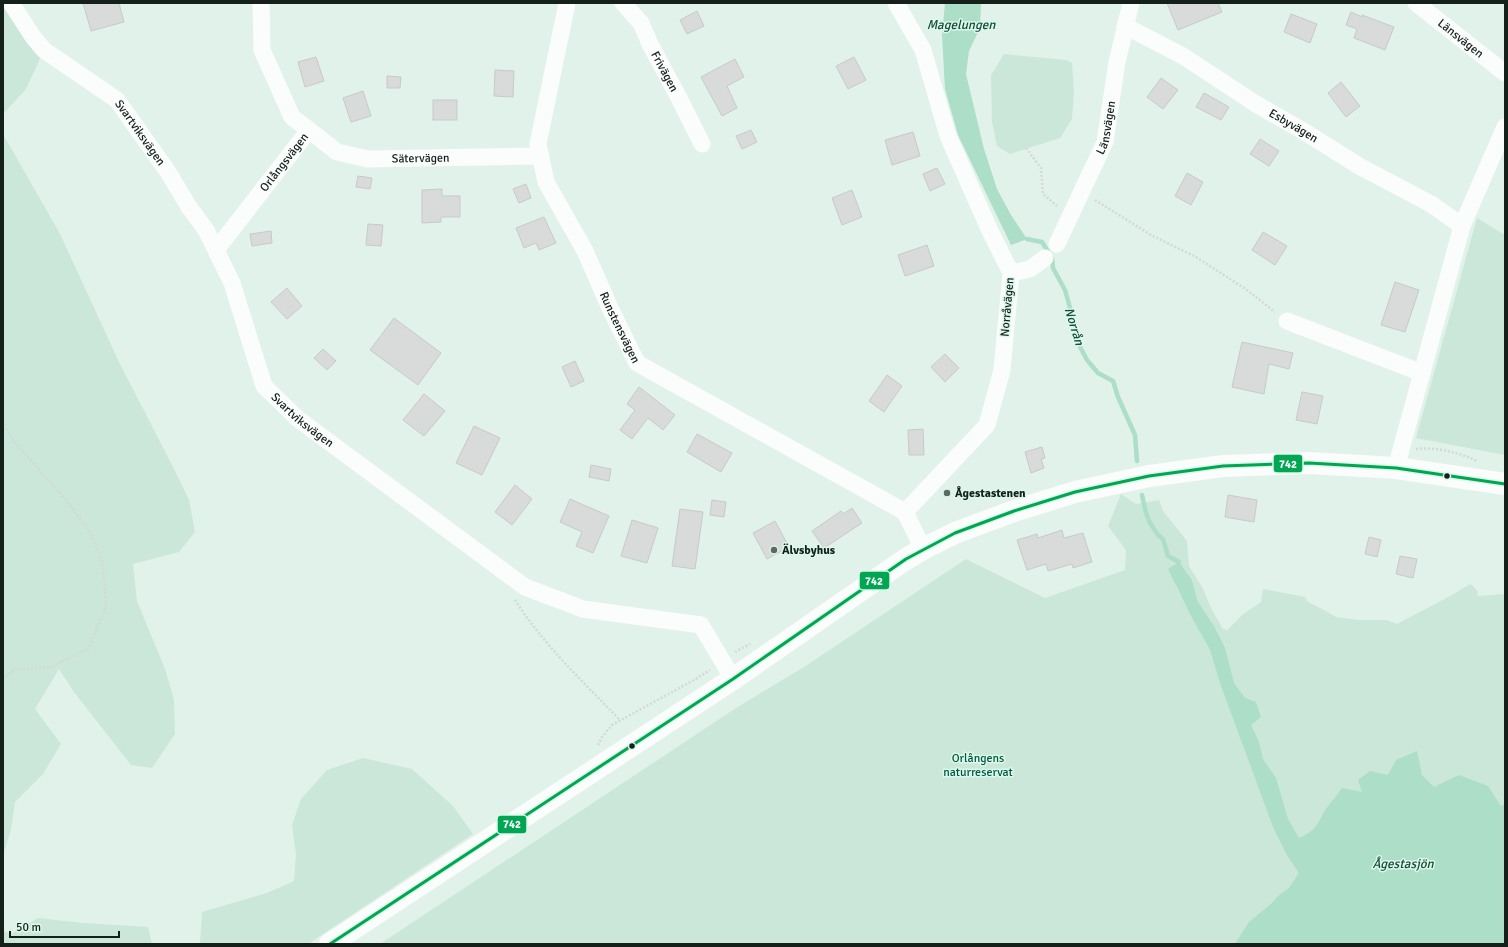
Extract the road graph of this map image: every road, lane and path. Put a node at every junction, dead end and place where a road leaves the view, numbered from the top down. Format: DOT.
graph roads {
  1 [pos="11,3"];
  2 [pos="261,3"];
  3 [pos="567,3"];
  4 [pos="623,3"];
  5 [pos="896,3"];
  6 [pos="1131,3"];
  7 [pos="1416,3"];
  8 [pos="1125,26"];
  9 [pos="1505,73"];
  10 [pos="1505,127"];
  11 [pos="309,130"];
  12 [pos="702,144"];
  13 [pos="1026,148"];
  14 [pos="541,156"];
  15 [pos="1081,191"];
  16 [pos="1070,217"];
  17 [pos="1462,226"];
  18 [pos="1057,244"];
  19 [pos="216,250"];
  20 [pos="1045,258"];
  21 [pos="1011,273"];
  22 [pos="1287,321"];
  23 [pos="1422,373"];
  24 [pos="3,421"];
  25 [pos="1423,448"];
  26 [pos="1481,463"];
  27 [pos="1396,468"];
  28 [pos="1505,484"];
  29 [pos="905,512"];
  30 [pos="923,549"];
  31 [pos="508,574"];
  32 [pos="3,679"];
  33 [pos="733,679"];
  34 [pos="620,720"];
  35 [pos="330,944"];
  1 -- 19 [label="street, Svartviksvägen"];
  2 -- 11 [label="street, Orlångsvägen"];
  3 -- 14 [label="street, Runstensvägen"];
  4 -- 12 [label="street, Frivägen"];
  5 -- 21 [label="street, Norråvägen"];
  6 -- 8 [label="street, Länsvägen"];
  7 -- 9 [label="street, Länsvägen"];
  8 -- 15 [label="street, Länsvägen"];
  8 -- 17 [label="street, Esbyvägen"];
  10 -- 17 [label="street"];
  11 -- 14 [label="street, Sätervägen"];
  11 -- 19 [label="street, Orlångsvägen"];
  13 -- 16 [label="path"];
  14 -- 29 [label="street, Runstensvägen"];
  15 -- 16 [label="street, Länsvägen"];
  15 -- 22 [label="path"];
  16 -- 18 [label="street, Länsvägen"];
  17 -- 23 [label="street"];
  19 -- 31 [label="street, Svartviksvägen"];
  20 -- 21 [label="street"];
  21 -- 29 [label="street, Norråvägen"];
  22 -- 23 [label="street"];
  23 -- 27 [label="street"];
  24 -- 32 [label="path"];
  25 -- 26 [label="path"];
  27 -- 28 [label="main road"];
  27 -- 30 [label="main road"];
  29 -- 30 [label="street"];
  30 -- 33 [label="main road"];
  31 -- 33 [label="street, Svartviksvägen"];
  31 -- 34 [label="path"];
  33 -- 35 [label="main road"];
}
